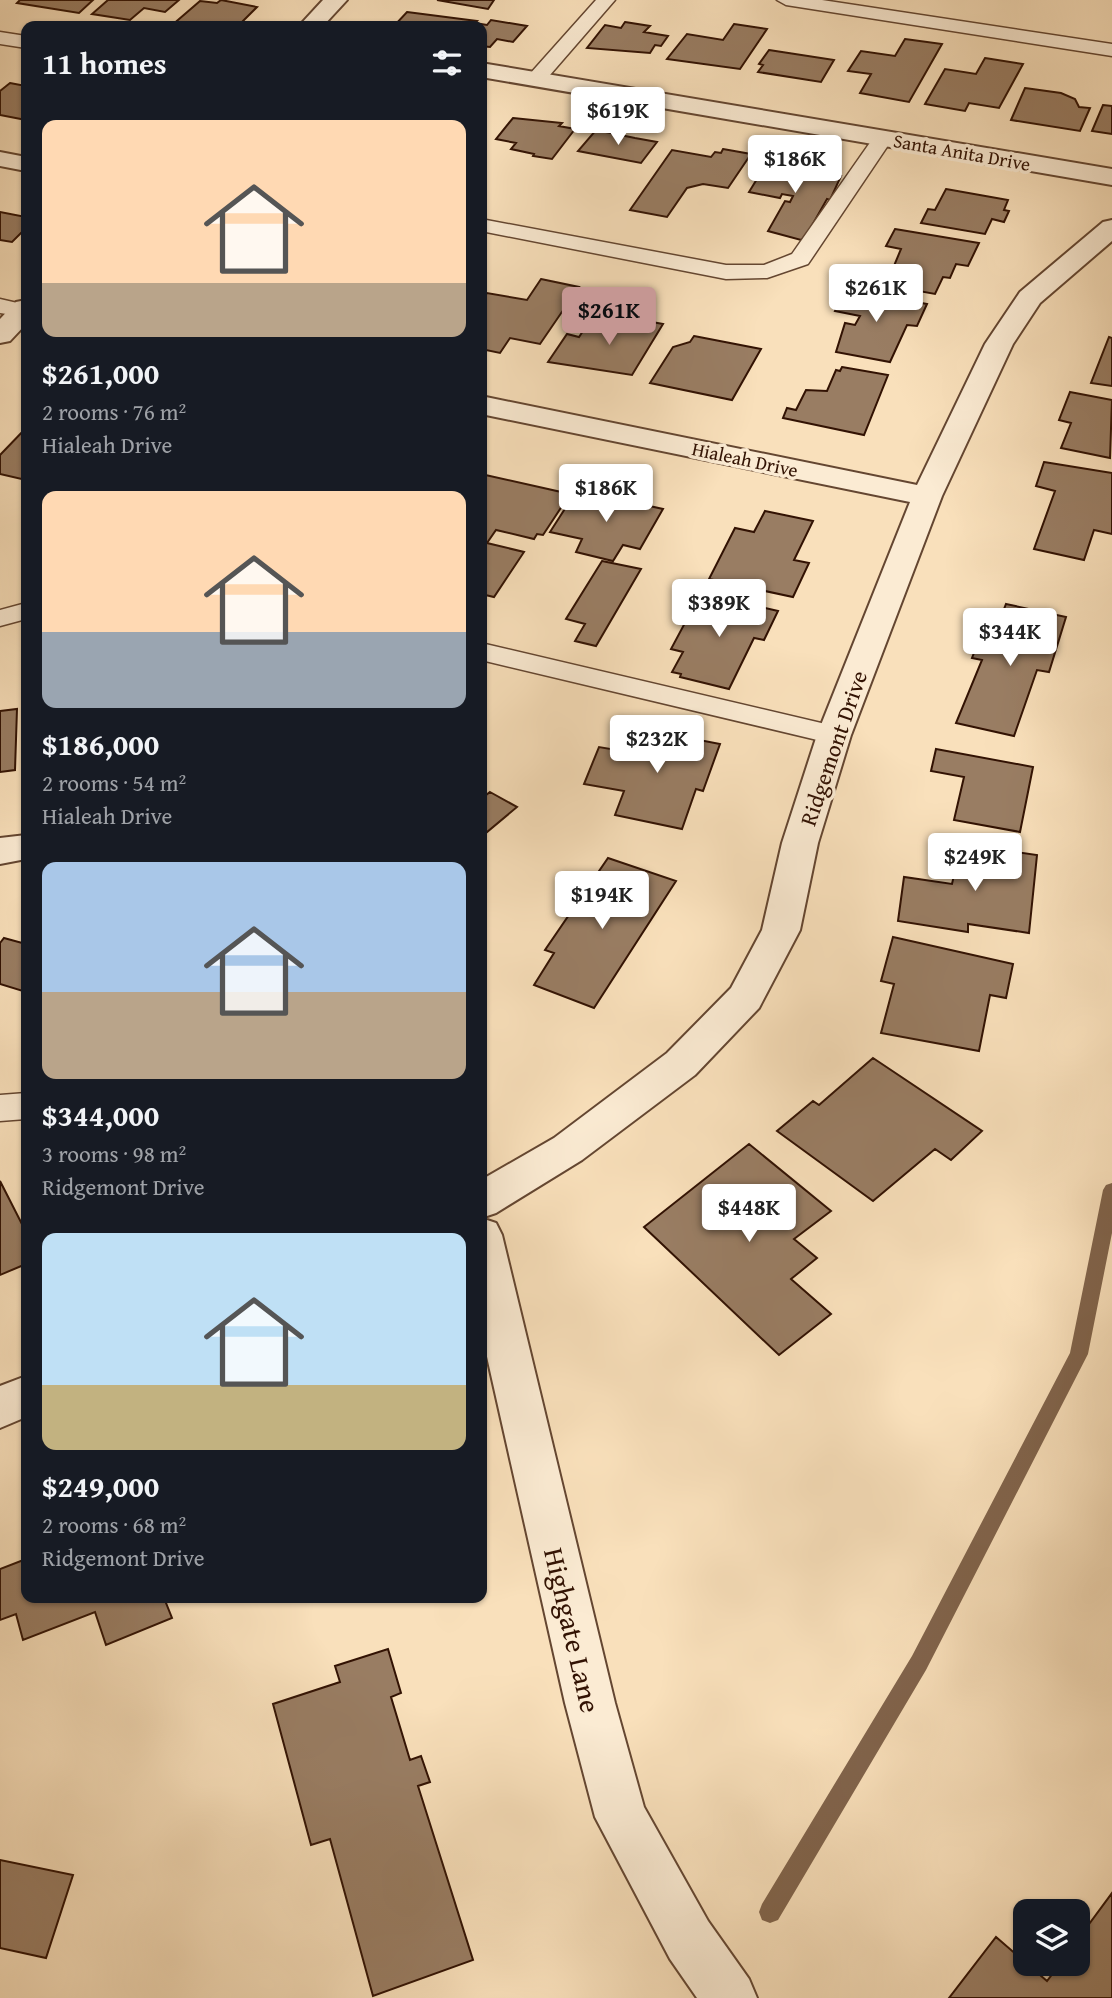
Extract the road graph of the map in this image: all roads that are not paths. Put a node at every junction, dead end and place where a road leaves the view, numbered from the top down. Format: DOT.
graph roads {
  1 [pos="336,0"];
  2 [pos="606,0"];
  3 [pos="786,0"];
  4 [pos="315,21"];
  5 [pos="0,38"];
  6 [pos="21,42"];
  7 [pos="1112,50"];
  8 [pos="487,70"];
  9 [pos="536,79"];
  10 [pos="883,138"];
  11 [pos="0,159"];
  12 [pos="21,163"];
  13 [pos="1112,177"];
  14 [pos="487,226"];
  15 [pos="1112,228"];
  16 [pos="19,309"];
  17 [pos="0,335"];
  18 [pos="487,406"];
  19 [pos="927,496"];
  20 [pos="21,612"];
  21 [pos="0,618"];
  22 [pos="487,651"];
  23 [pos="834,735"];
  24 [pos="21,848"];
  25 [pos="0,851"];
  26 [pos="21,1106"];
  27 [pos="0,1108"];
  28 [pos="487,1198"];
  29 [pos="487,1261"];
  30 [pos="21,1398"];
  31 [pos="0,1408"];
  32 [pos="730,1998"];
  1 -- 4 [label="street"];
  2 -- 9 [label="lane"];
  3 -- 7 [label="lane"];
  5 -- 6 [label="lane"];
  8 -- 9 [label="street, Santa Anita Drive"];
  9 -- 10 [label="street, Santa Anita Drive"];
  10 -- 13 [label="street, Santa Anita Drive"];
  10 -- 14 [label="lane"];
  11 -- 12 [label="street"];
  15 -- 19 [label="street, Ridgemont Drive"];
  16 -- 17 [label="street"];
  18 -- 19 [label="street, Hialeah Drive"];
  19 -- 23 [label="street, Ridgemont Drive"];
  20 -- 21 [label="lane"];
  22 -- 23 [label="lane"];
  23 -- 28 [label="street, Ridgemont Drive"];
  24 -- 25 [label="street"];
  26 -- 27 [label="lane"];
  29 -- 32 [label="street, Highgate Lane"];
  30 -- 31 [label="street"];
}
